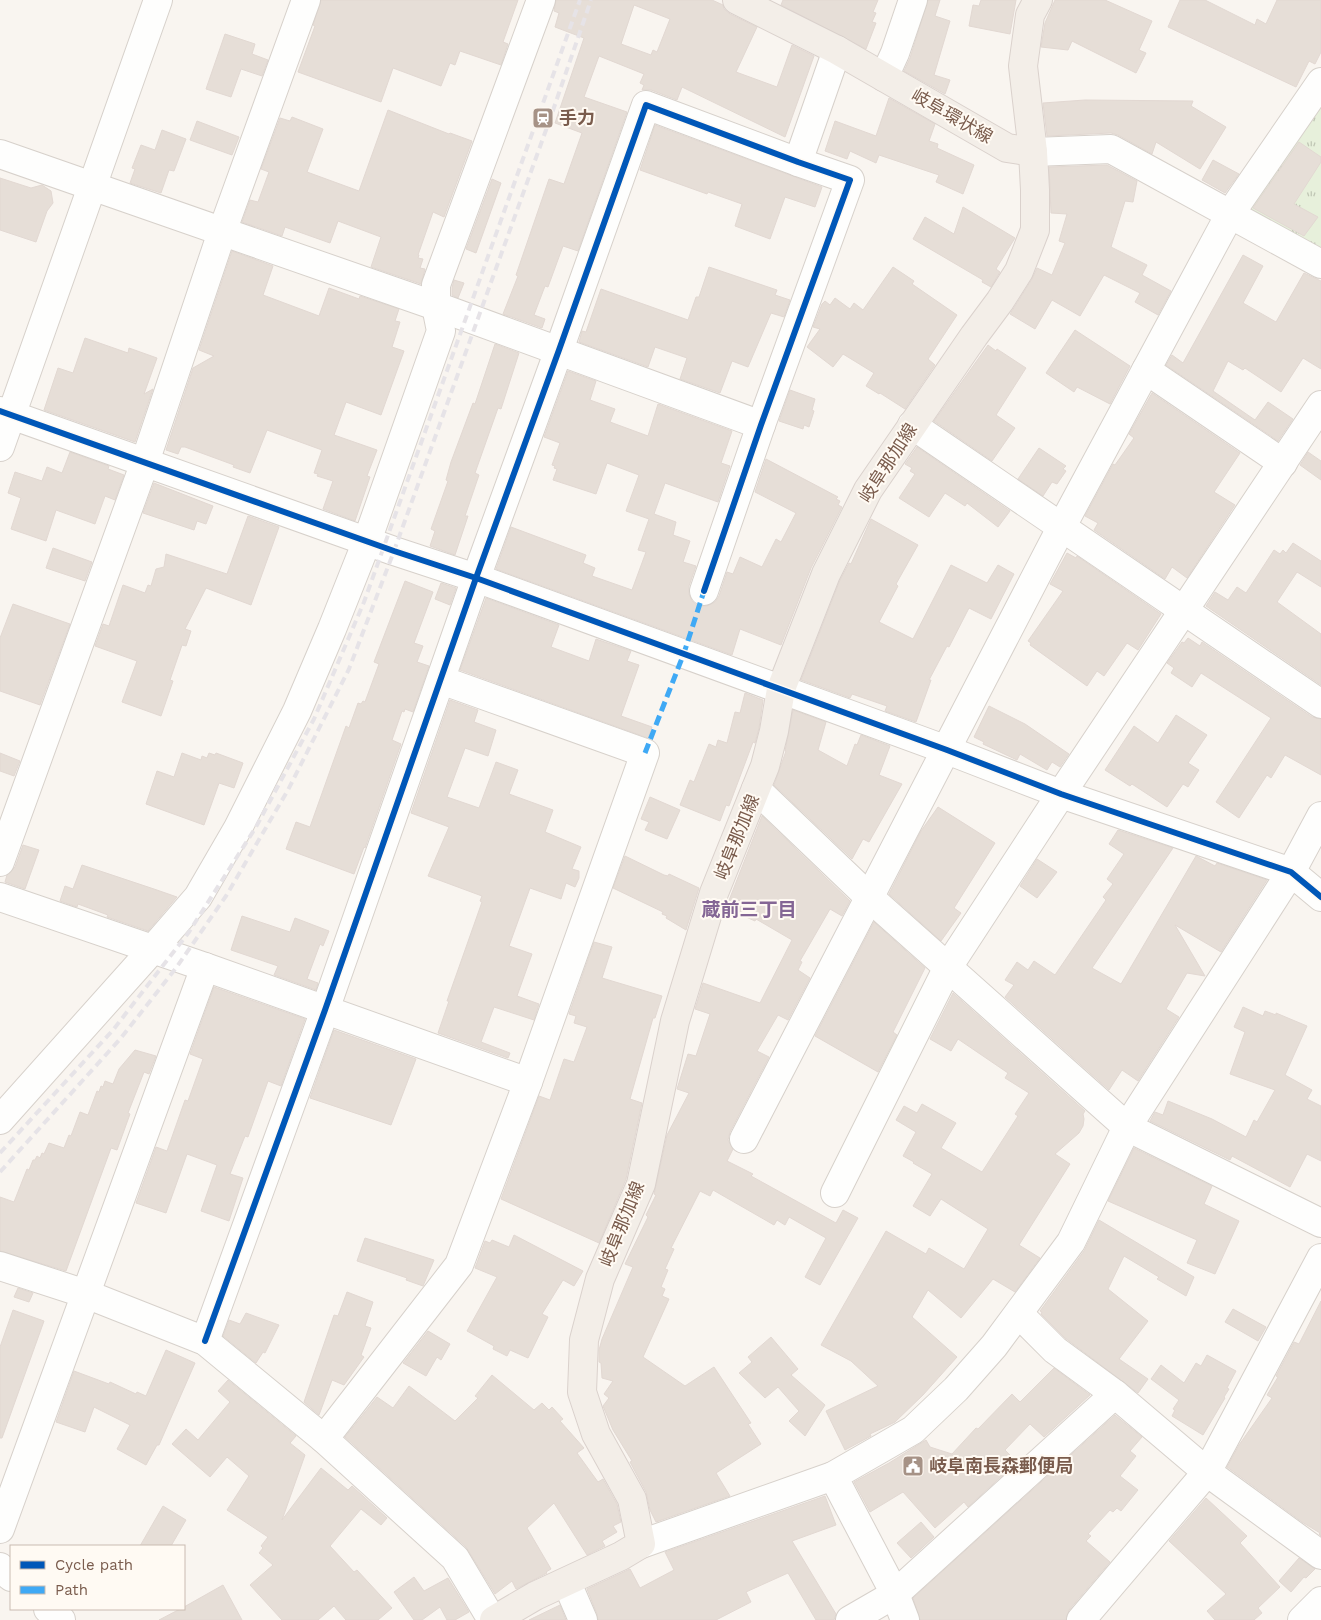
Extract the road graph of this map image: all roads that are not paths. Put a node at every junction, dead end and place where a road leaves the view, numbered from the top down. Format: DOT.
graph roads {
  1 [pos="158,0"];
  2 [pos="306,0"];
  3 [pos="541,0"];
  4 [pos="913,0"];
  5 [pos="1038,0"];
  6 [pos="750,3"];
  7 [pos="837,50"];
  8 [pos="884,77"];
  9 [pos="1321,82"];
  10 [pos="1033,152"];
  11 [pos="0,154"];
  12 [pos="798,162"];
  13 [pos="92,187"];
  14 [pos="1230,214"];
  15 [pos="222,232"];
  16 [pos="1321,264"];
  17 [pos="436,306"];
  18 [pos="559,350"];
  19 [pos="1146,370"];
  20 [pos="1321,405"];
  21 [pos="6,413"];
  22 [pos="760,425"];
  23 [pos="912,425"];
  24 [pos="0,447"];
  25 [pos="145,462"];
  26 [pos="1283,463"];
  27 [pos="1061,528"];
  28 [pos="367,542"];
  29 [pos="476,578"];
  30 [pos="704,591"];
  31 [pos="1183,612"];
  32 [pos="441,680"];
  33 [pos="781,690"];
  34 [pos="1321,704"];
  35 [pos="947,750"];
  36 [pos="756,789"];
  37 [pos="1061,794"];
  38 [pos="1320,819"];
  39 [pos="0,862"];
  40 [pos="1292,872"];
  41 [pos="0,897"];
  42 [pos="1321,897"];
  43 [pos="870,898"];
  44 [pos="152,950"];
  45 [pos="205,967"];
  46 [pos="948,967"];
  47 [pos="324,1010"];
  48 [pos="528,1082"];
  49 [pos="0,1120"];
  50 [pos="1127,1127"];
  51 [pos="744,1138"];
  52 [pos="835,1193"];
  53 [pos="1321,1224"];
  54 [pos="1321,1258"];
  55 [pos="0,1266"];
  56 [pos="86,1294"];
  57 [pos="1019,1314"];
  58 [pos="205,1341"];
  59 [pos="1115,1394"];
  60 [pos="324,1439"];
  61 [pos="1207,1472"];
  62 [pos="833,1476"];
  63 [pos="0,1529"];
  64 [pos="641,1544"];
  65 [pos="1321,1555"];
  66 [pos="0,1567"];
  67 [pos="10,1576"];
  68 [pos="567,1583"];
  69 [pos="895,1594"];
  70 [pos="1321,1601"];
  71 [pos="49,1610"];
  72 [pos="61,1620"];
  73 [pos="493,1620"];
  74 [pos="583,1620"];
  75 [pos="850,1620"];
  76 [pos="905,1620"];
  77 [pos="1081,1620"];
  78 [pos="1302,1620"];
  1 -- 13 [label="street"];
  2 -- 15 [label="street"];
  3 -- 17 [label="street"];
  4 -- 8 [label="street"];
  5 -- 10 [label="main road"];
  6 -- 7 [label="main road, 岐阜環状線"];
  7 -- 8 [label="main road, 岐阜環状線"];
  7 -- 12 [label="street"];
  8 -- 10 [label="main road, 岐阜環状線"];
  9 -- 14 [label="street"];
  10 -- 14 [label="street"];
  10 -- 23 [label="main road, 岐阜那加線"];
  11 -- 13 [label="street"];
  12 -- 18 [label="street"];
  12 -- 22 [label="street"];
  13 -- 15 [label="street"];
  13 -- 21 [label="street"];
  14 -- 16 [label="street"];
  14 -- 19 [label="street"];
  15 -- 17 [label="street"];
  15 -- 25 [label="street"];
  17 -- 18 [label="street"];
  17 -- 28 [label="street"];
  18 -- 22 [label="street"];
  18 -- 29 [label="street"];
  19 -- 26 [label="street"];
  19 -- 27 [label="street"];
  20 -- 26 [label="street"];
  21 -- 24 [label="street"];
  21 -- 25 [label="street"];
  22 -- 30 [label="street"];
  23 -- 27 [label="street"];
  23 -- 33 [label="main road, 岐阜那加線"];
  25 -- 28 [label="street"];
  25 -- 39 [label="street"];
  26 -- 31 [label="street"];
  27 -- 31 [label="street"];
  27 -- 35 [label="street"];
  28 -- 29 [label="street"];
  28 -- 44 [label="street"];
  29 -- 32 [label="street"];
  29 -- 33 [label="street"];
  31 -- 34 [label="street"];
  31 -- 37 [label="street"];
  32 -- 47 [label="street"];
  32 -- 48 [label="street"];
  33 -- 35 [label="street"];
  33 -- 36 [label="main road, 岐阜那加線"];
  35 -- 37 [label="street"];
  35 -- 43 [label="street"];
  36 -- 43 [label="street"];
  36 -- 64 [label="main road, 岐阜那加線"];
  37 -- 40 [label="street"];
  37 -- 46 [label="street"];
  38 -- 40 [label="street"];
  40 -- 42 [label="street"];
  40 -- 50 [label="street"];
  41 -- 44 [label="street"];
  43 -- 46 [label="street"];
  43 -- 51 [label="street"];
  44 -- 45 [label="street"];
  44 -- 49 [label="street"];
  45 -- 47 [label="street"];
  45 -- 56 [label="street"];
  46 -- 50 [label="street"];
  46 -- 52 [label="street"];
  47 -- 48 [label="street"];
  47 -- 58 [label="street"];
  48 -- 60 [label="street"];
  50 -- 53 [label="street"];
  50 -- 57 [label="street"];
  54 -- 61 [label="street"];
  55 -- 56 [label="street"];
  56 -- 58 [label="street"];
  56 -- 63 [label="street"];
  57 -- 59 [label="street"];
  57 -- 62 [label="street"];
  58 -- 60 [label="street"];
  59 -- 61 [label="street"];
  59 -- 69 [label="street"];
  60 -- 73 [label="street"];
  61 -- 65 [label="street"];
  61 -- 77 [label="street"];
  62 -- 64 [label="street"];
  62 -- 69 [label="street"];
  64 -- 68 [label="main road"];
  66 -- 67 [label="street"];
  68 -- 73 [label="main road"];
  68 -- 74 [label="street"];
  69 -- 75 [label="street"];
  69 -- 76 [label="street"];
  70 -- 78 [label="street"];
  71 -- 72 [label="street"];
}
